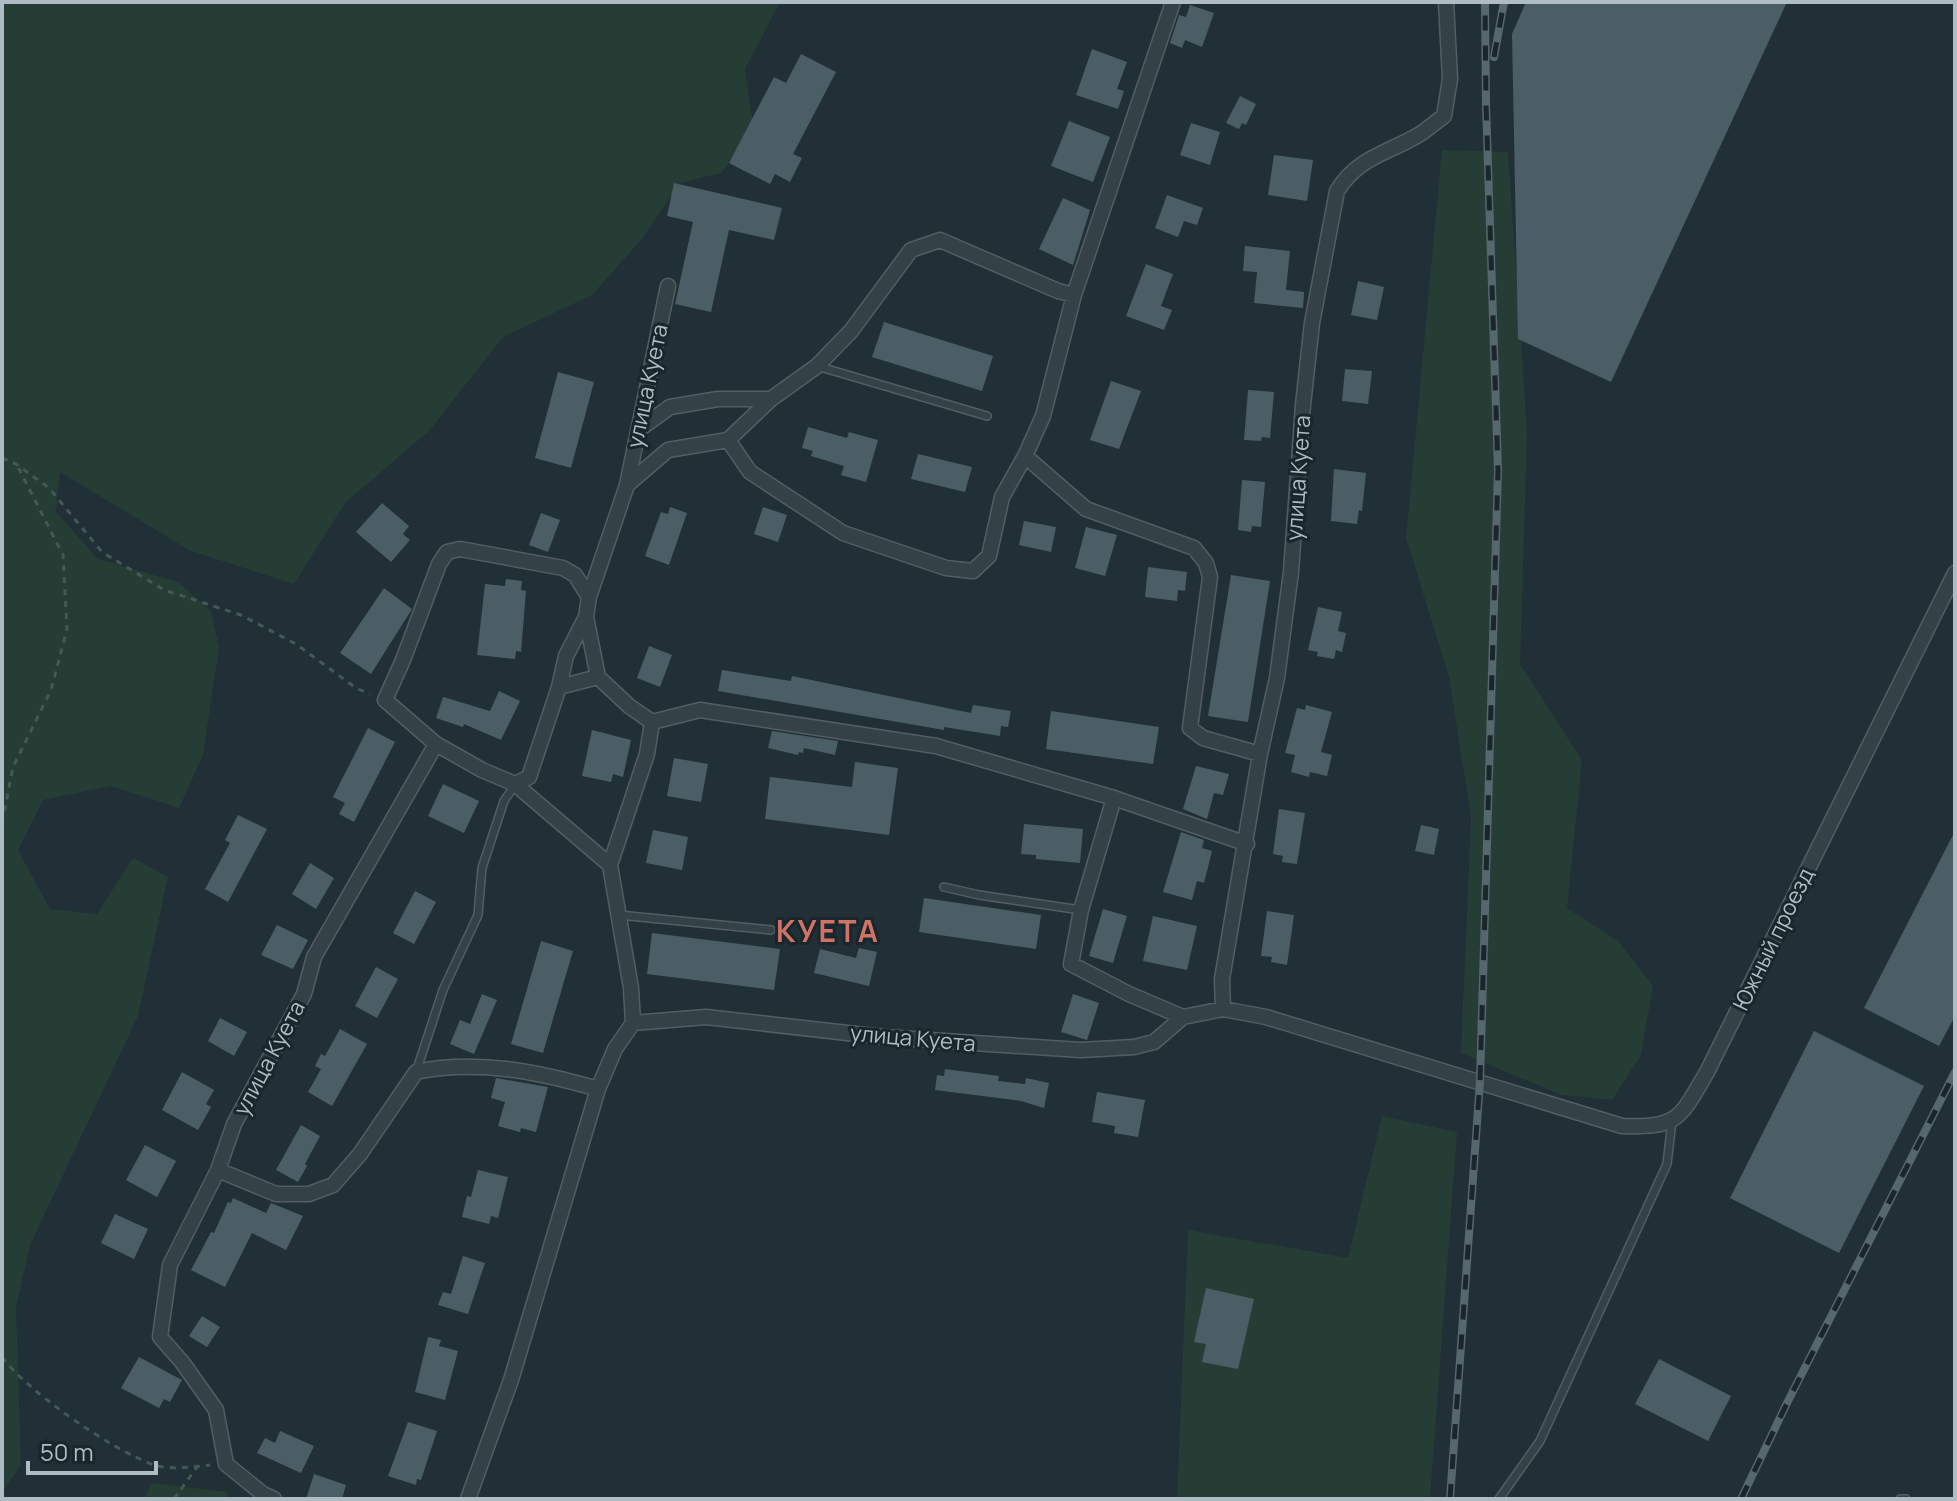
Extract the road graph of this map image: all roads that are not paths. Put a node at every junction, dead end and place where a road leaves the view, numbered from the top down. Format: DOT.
graph roads {
  1 [pos="1173,2"];
  2 [pos="1446,2"];
  3 [pos="668,286"];
  4 [pos="1074,295"];
  5 [pos="817,366"];
  6 [pos="771,399"];
  7 [pos="987,416"];
  8 [pos="638,430"];
  9 [pos="728,440"];
  10 [pos="1025,456"];
  11 [pos="627,485"];
  12 [pos="1955,573"];
  13 [pos="589,597"];
  14 [pos="586,617"];
  15 [pos="598,677"];
  16 [pos="559,687"];
  17 [pos="652,722"];
  18 [pos="436,744"];
  19 [pos="1260,754"];
  20 [pos="515,784"];
  21 [pos="1114,798"];
  22 [pos="1247,844"];
  23 [pos="610,865"];
  24 [pos="944,887"];
  25 [pos="1081,910"];
  26 [pos="619,915"];
  27 [pos="771,930"];
  28 [pos="1223,1009"];
  29 [pos="1183,1017"];
  30 [pos="633,1023"];
  31 [pos="416,1072"];
  32 [pos="598,1089"];
  33 [pos="1672,1121"];
  34 [pos="218,1170"];
  35 [pos="266,1497"];
  36 [pos="468,1499"];
  37 [pos="1499,1499"];
  38 [pos="1900,1499"];
  39 [pos="1906,1499"];
  1 -- 4 [label="street"];
  2 -- 19 [label="street, улица Куета"];
  3 -- 8 [label="street, улица Куета"];
  4 -- 5 [label="street"];
  4 -- 10 [label="street"];
  5 -- 6 [label="street"];
  5 -- 7 [label="lane"];
  6 -- 8 [label="street"];
  6 -- 9 [label="street"];
  8 -- 11 [label="street, улица Куета"];
  9 -- 10 [label="street"];
  9 -- 11 [label="street, улица Куета"];
  10 -- 19 [label="street"];
  11 -- 13 [label="street, улица Куета"];
  12 -- 33 [label="street, Южный проезд"];
  13 -- 14 [label="street, улица Куета"];
  13 -- 18 [label="street"];
  14 -- 15 [label="street, улица Куета"];
  14 -- 16 [label="street"];
  15 -- 16 [label="street"];
  15 -- 17 [label="street"];
  16 -- 20 [label="street"];
  17 -- 21 [label="street"];
  17 -- 23 [label="street"];
  18 -- 20 [label="street"];
  18 -- 34 [label="street, улица Куета"];
  19 -- 22 [label="street, улица Куета"];
  20 -- 23 [label="street"];
  20 -- 31 [label="lane"];
  21 -- 22 [label="street"];
  21 -- 25 [label="street"];
  22 -- 28 [label="street, улица Куета"];
  23 -- 26 [label="street"];
  24 -- 25 [label="lane"];
  25 -- 29 [label="street"];
  26 -- 27 [label="lane"];
  26 -- 30 [label="street"];
  28 -- 29 [label="street, улица Куета"];
  28 -- 33 [label="street, улица Куета"];
  29 -- 30 [label="street, улица Куета"];
  30 -- 32 [label="street"];
  31 -- 32 [label="street"];
  31 -- 34 [label="street"];
  32 -- 36 [label="street"];
  33 -- 37 [label="lane"];
  34 -- 35 [label="street, улица Куета"];
  38 -- 39 [label="lane"];
}
